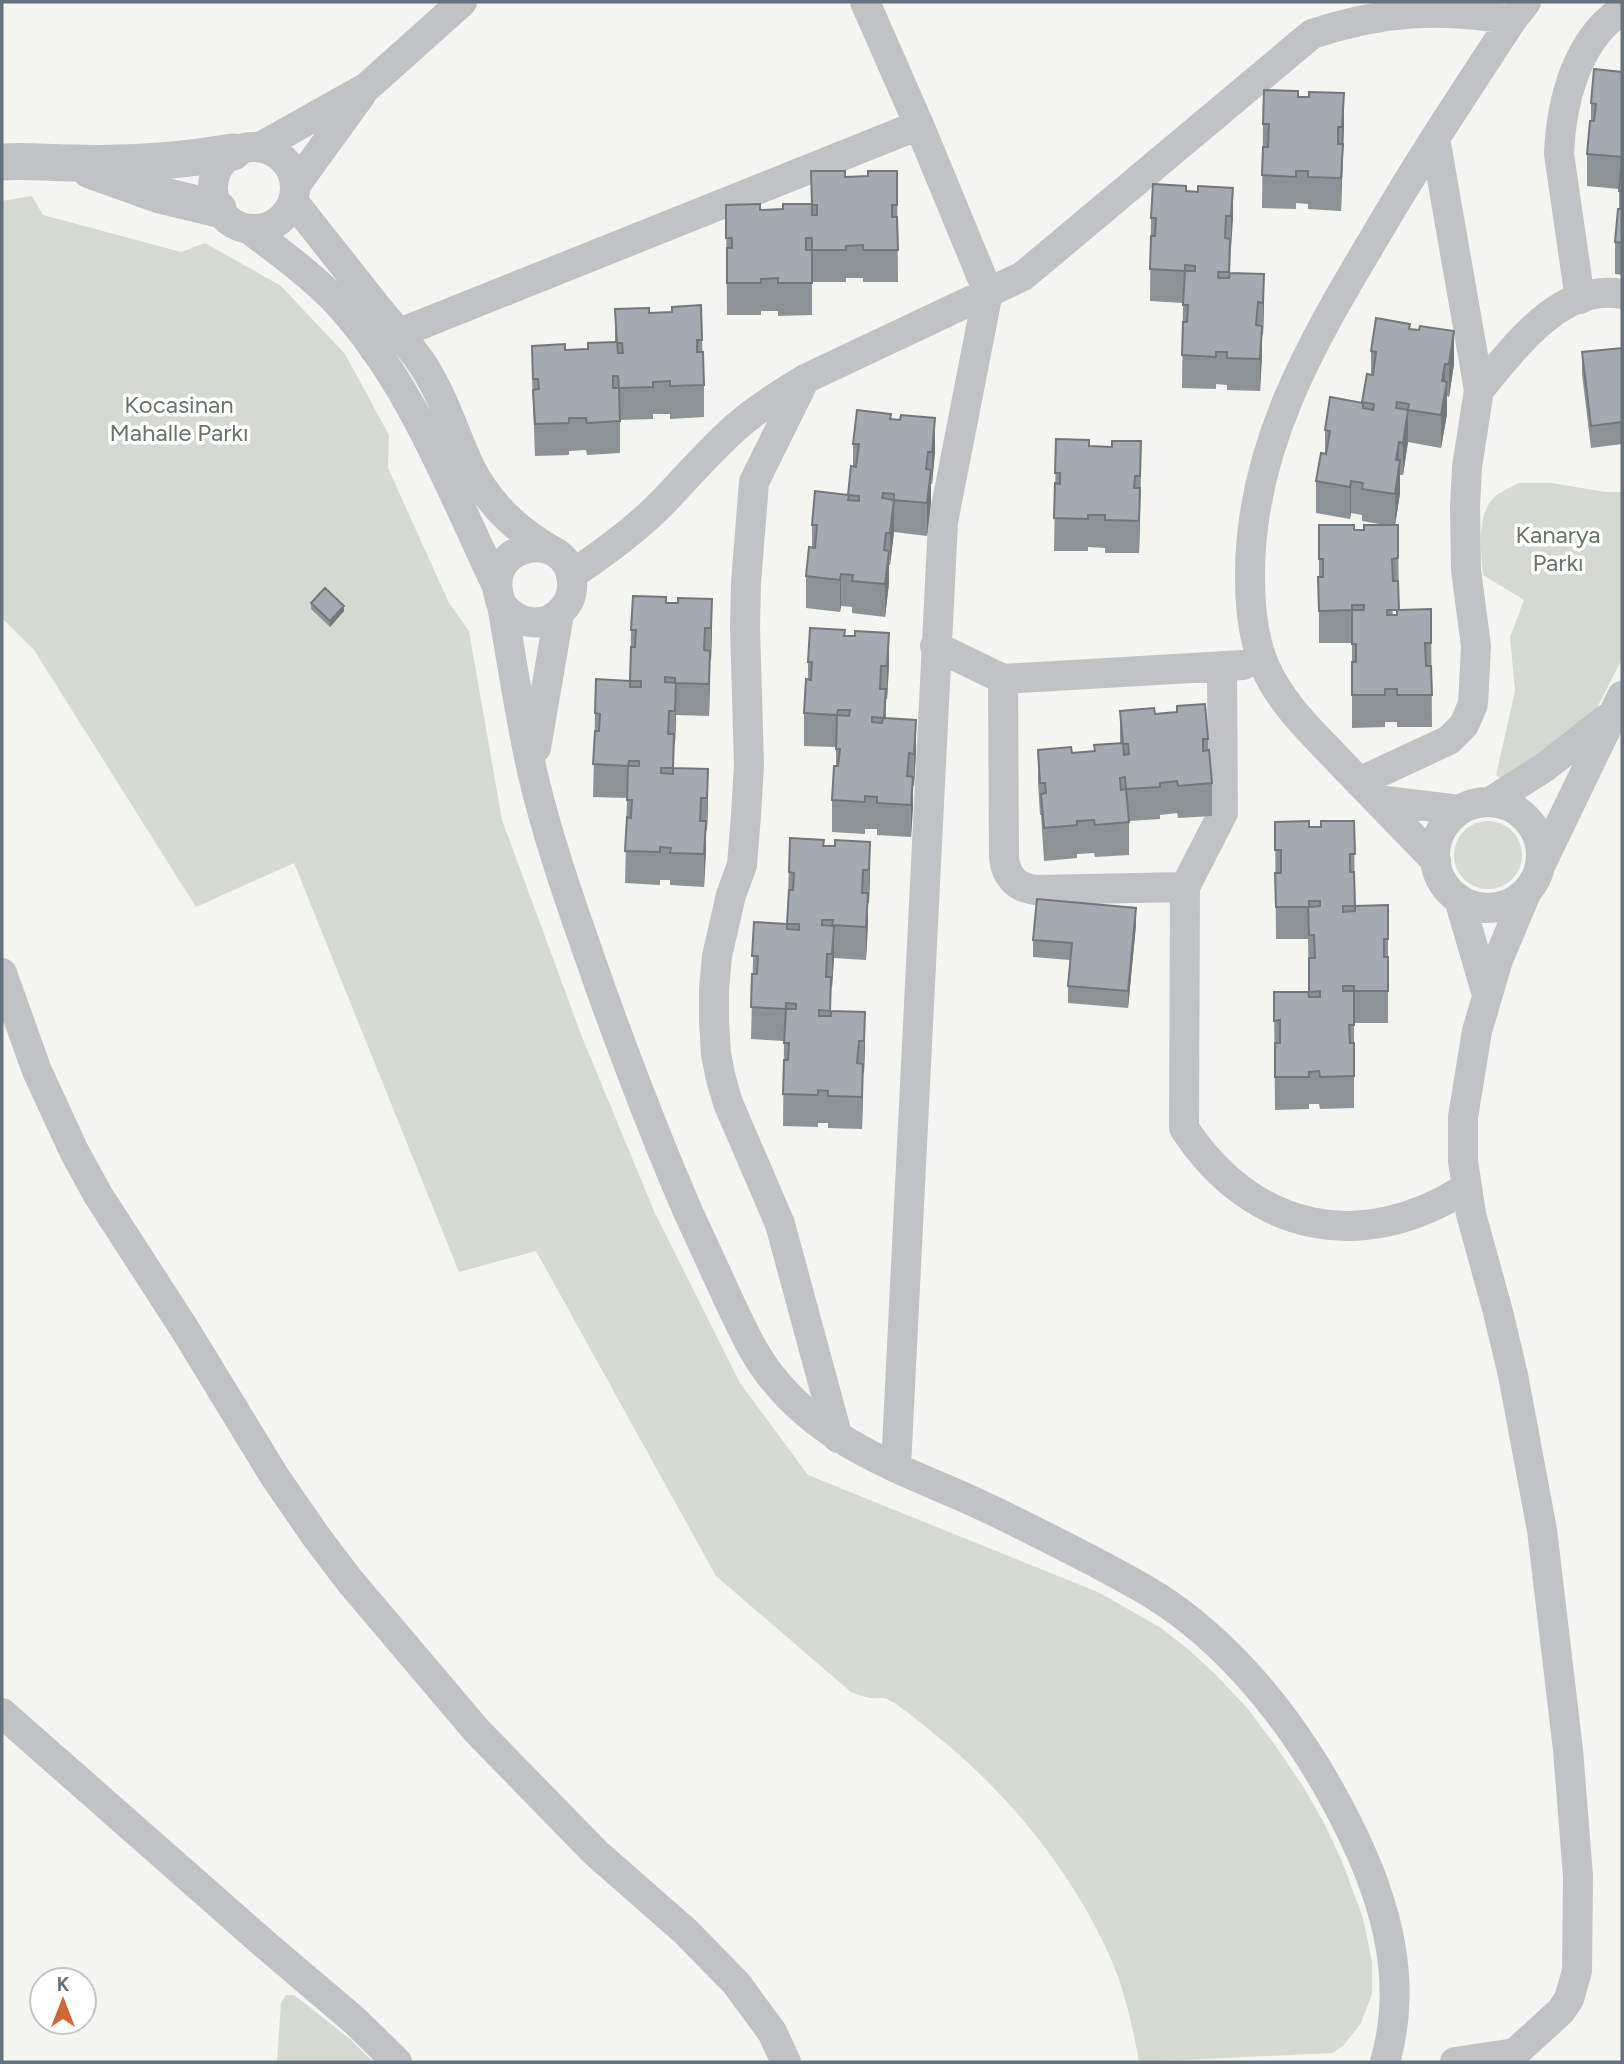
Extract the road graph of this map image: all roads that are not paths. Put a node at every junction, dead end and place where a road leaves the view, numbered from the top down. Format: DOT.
graph roads {
  1 [pos="462,2"];
  2 [pos="865,2"];
  3 [pos="1398,8"];
  4 [pos="1520,9"];
  5 [pos="1622,10"];
  6 [pos="367,87"];
  7 [pos="919,125"];
  8 [pos="1435,138"];
  9 [pos="246,149"];
  10 [pos="2,162"];
  11 [pos="73,163"];
  12 [pos="294,194"];
  13 [pos="218,209"];
  14 [pos="249,229"];
  15 [pos="988,292"];
  16 [pos="1622,294"];
  17 [pos="1580,299"];
  18 [pos="400,332"];
  19 [pos="374,349"];
  20 [pos="805,379"];
  21 [pos="1479,390"];
  22 [pos="551,551"];
  23 [pos="571,575"];
  24 [pos="499,594"];
  25 [pos="559,614"];
  26 [pos="936,646"];
  27 [pos="1264,664"];
  28 [pos="1222,666"];
  29 [pos="1003,678"];
  30 [pos="1618,703"];
  31 [pos="533,773"];
  32 [pos="1368,791"];
  33 [pos="1490,802"];
  34 [pos="1461,810"];
  35 [pos="1436,861"];
  36 [pos="1541,864"];
  37 [pos="1185,887"];
  38 [pos="1527,891"];
  39 [pos="1459,899"];
  40 [pos="2,973"];
  41 [pos="1487,995"];
  42 [pos="1465,1188"];
  43 [pos="838,1437"];
  44 [pos="896,1467"];
  45 [pos="2,1713"];
  46 [pos="772,2032"];
  47 [pos="397,2062"];
  48 [pos="786,2062"];
  49 [pos="806,2062"];
  50 [pos="1385,2062"];
  51 [pos="1455,2062"];
  1 -- 6 [label="street"];
  2 -- 7 [label="street"];
  3 -- 4 [label="street"];
  3 -- 15 [label="street"];
  4 -- 8 [label="street"];
  5 -- 17 [label="street"];
  6 -- 9 [label="street"];
  6 -- 12 [label="street"];
  7 -- 15 [label="street"];
  7 -- 18 [label="street"];
  8 -- 21 [label="street"];
  8 -- 27 [label="street"];
  9 -- 11 [label="street"];
  9 -- 12 [label="street"];
  9 -- 13 [label="street"];
  10 -- 11 [label="street"];
  11 -- 13 [label="street"];
  12 -- 14 [label="street"];
  12 -- 18 [label="street"];
  13 -- 14 [label="street"];
  14 -- 19 [label="street"];
  15 -- 20 [label="street"];
  15 -- 26 [label="street"];
  16 -- 17 [label="street"];
  17 -- 21 [label="street"];
  18 -- 19 [label="street"];
  18 -- 22 [label="street"];
  19 -- 24 [label="street"];
  20 -- 23 [label="street"];
  20 -- 43 [label="street"];
  21 -- 32 [label="street"];
  22 -- 23 [label="street"];
  22 -- 24 [label="street"];
  23 -- 25 [label="street"];
  24 -- 25 [label="street"];
  24 -- 31 [label="street"];
  25 -- 31 [label="street"];
  26 -- 29 [label="street"];
  26 -- 44 [label="street"];
  27 -- 28 [label="street"];
  27 -- 32 [label="street"];
  28 -- 29 [label="street"];
  28 -- 37 [label="street"];
  29 -- 37 [label="street"];
  30 -- 33 [label="street"];
  30 -- 36 [label="street"];
  31 -- 43 [label="street"];
  32 -- 34 [label="street"];
  32 -- 35 [label="street"];
  33 -- 34 [label="street"];
  33 -- 36 [label="street"];
  34 -- 35 [label="street"];
  35 -- 39 [label="street"];
  36 -- 38 [label="street"];
  37 -- 42 [label="street"];
  38 -- 39 [label="street"];
  38 -- 41 [label="street"];
  39 -- 41 [label="street"];
  40 -- 46 [label="street"];
  41 -- 42 [label="street"];
  42 -- 51 [label="street"];
  43 -- 44 [label="street"];
  44 -- 50 [label="street"];
  45 -- 47 [label="street"];
  46 -- 48 [label="street"];
  46 -- 49 [label="street"];
}
